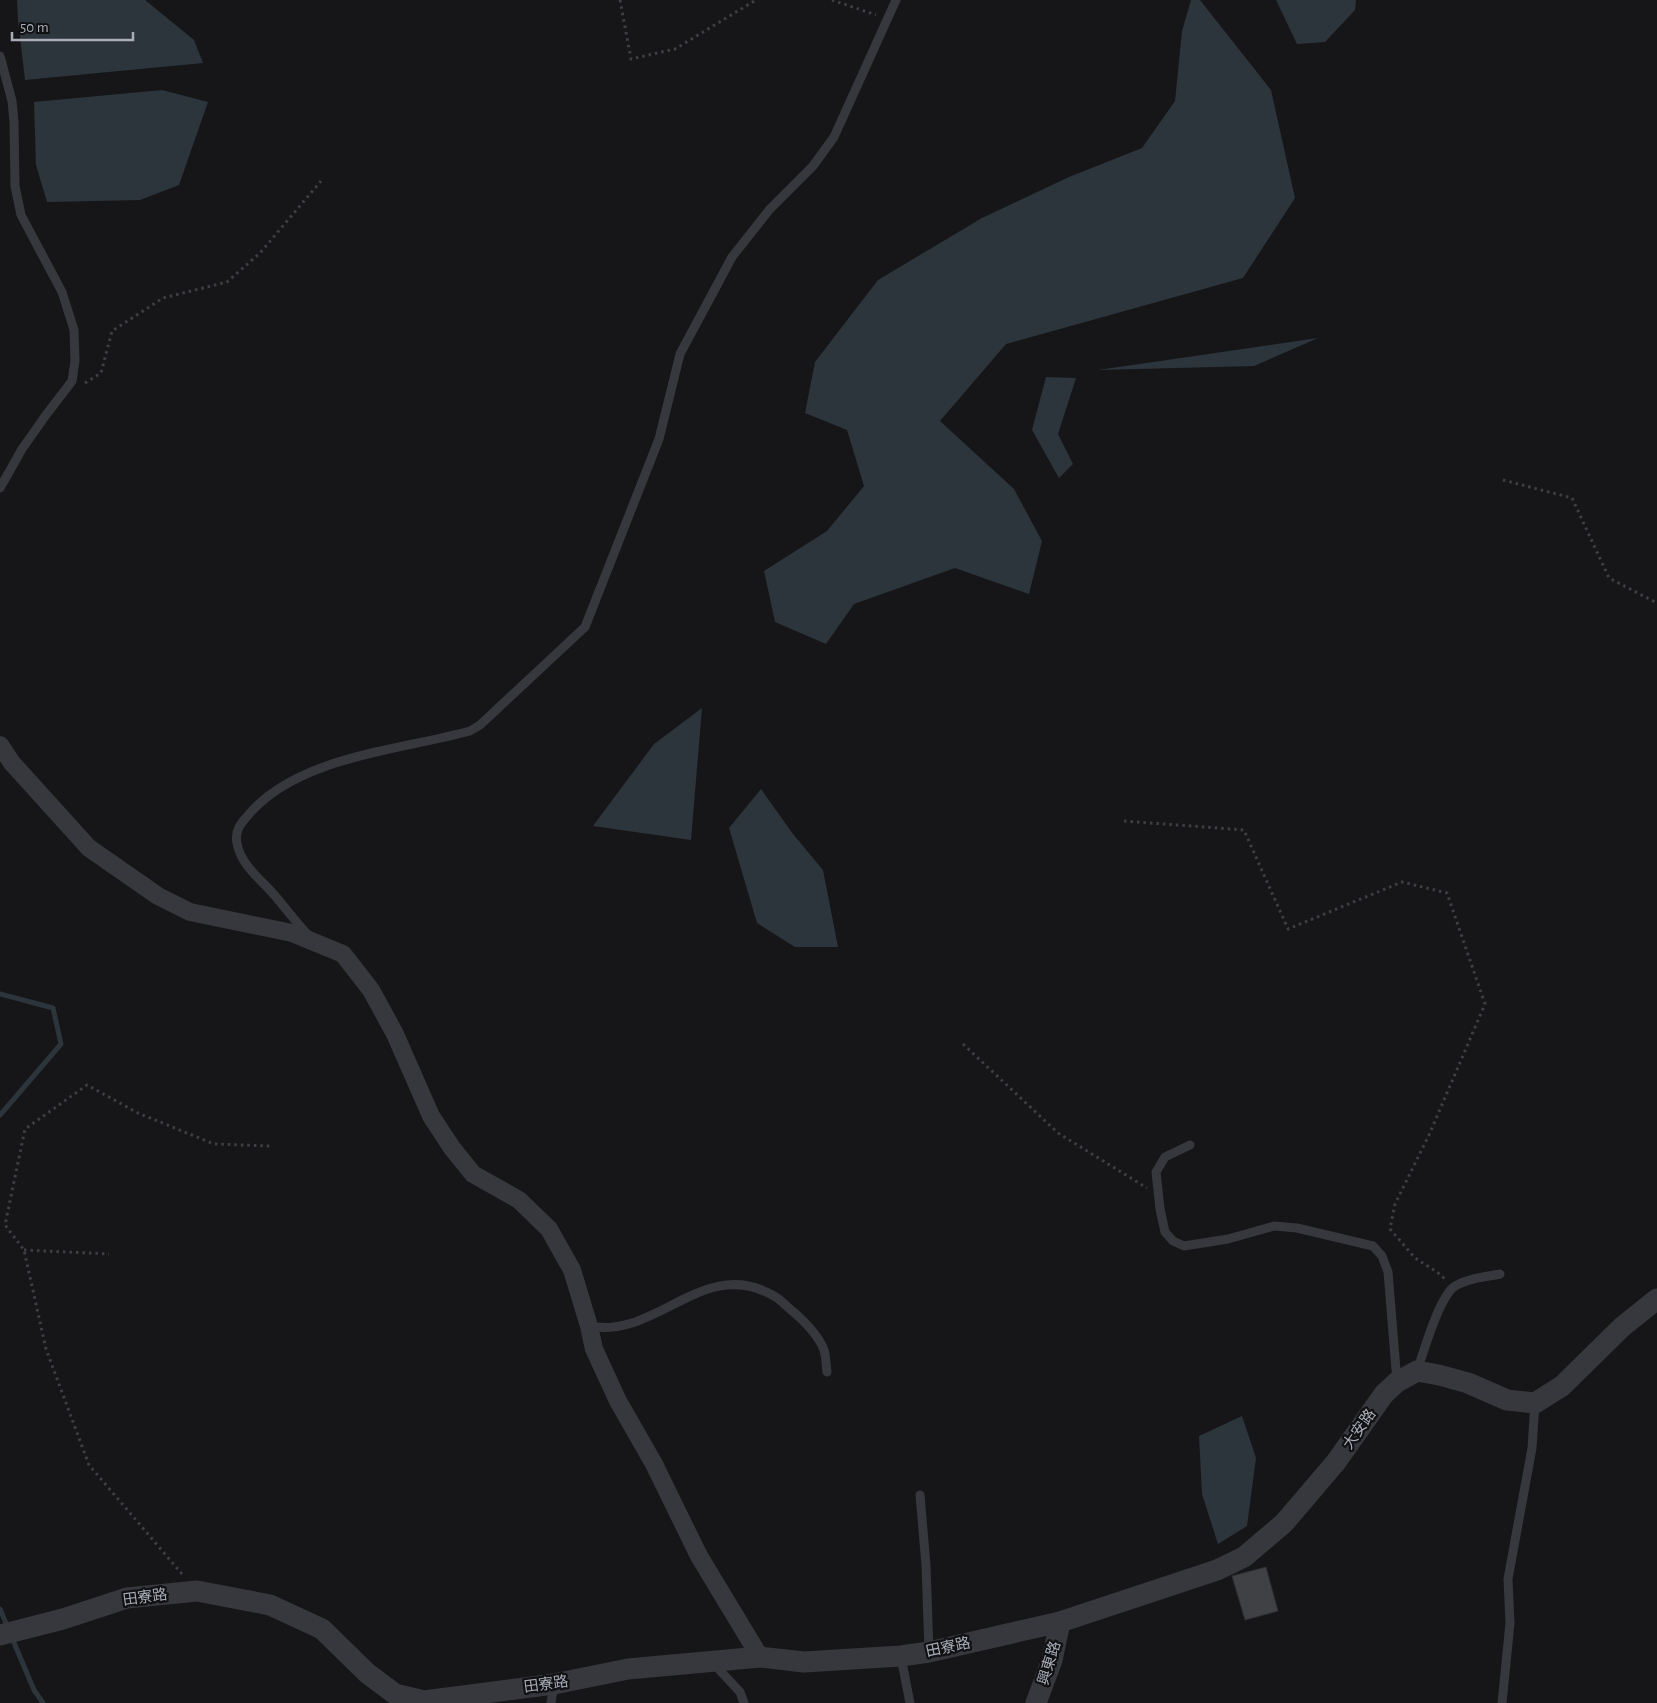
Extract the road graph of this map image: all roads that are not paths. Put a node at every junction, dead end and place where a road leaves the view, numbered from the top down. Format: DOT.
graph roads {
  1 [pos="896,0"];
  2 [pos="0,56"];
  3 [pos="0,488"];
  4 [pos="0,745"];
  5 [pos="314,943"];
  6 [pos="1190,1145"];
  7 [pos="1500,1274"];
  8 [pos="1657,1299"];
  9 [pos="589,1326"];
  10 [pos="1417,1371"];
  11 [pos="827,1372"];
  12 [pos="1396,1382"];
  13 [pos="1535,1403"];
  14 [pos="920,1495"];
  15 [pos="1060,1622"];
  16 [pos="0,1635"];
  17 [pos="929,1652"];
  18 [pos="901,1656"];
  19 [pos="760,1657"];
  20 [pos="711,1661"];
  21 [pos="553,1694"];
  22 [pos="744,1703"];
  23 [pos="910,1703"];
  24 [pos="1036,1703"];
  25 [pos="1502,1703"];
  1 -- 5 [label="lane"];
  2 -- 3 [label="lane"];
  4 -- 5 [label="street"];
  5 -- 9 [label="street"];
  6 -- 12 [label="lane"];
  7 -- 10 [label="lane"];
  8 -- 13 [label="street"];
  9 -- 11 [label="lane"];
  9 -- 19 [label="street"];
  10 -- 12 [label="street, 大安路"];
  10 -- 13 [label="street"];
  12 -- 15 [label="street, 大安路"];
  13 -- 25 [label="lane"];
  14 -- 17 [label="lane"];
  15 -- 17 [label="street, 田寮路"];
  15 -- 24 [label="street, 興東路"];
  16 -- 21 [label="street, 田寮路"];
  17 -- 18 [label="street, 田寮路"];
  18 -- 19 [label="street, 田寮路"];
  18 -- 23 [label="lane"];
  19 -- 20 [label="street, 田寮路"];
  20 -- 21 [label="street, 田寮路"];
  20 -- 22 [label="lane"];
}
